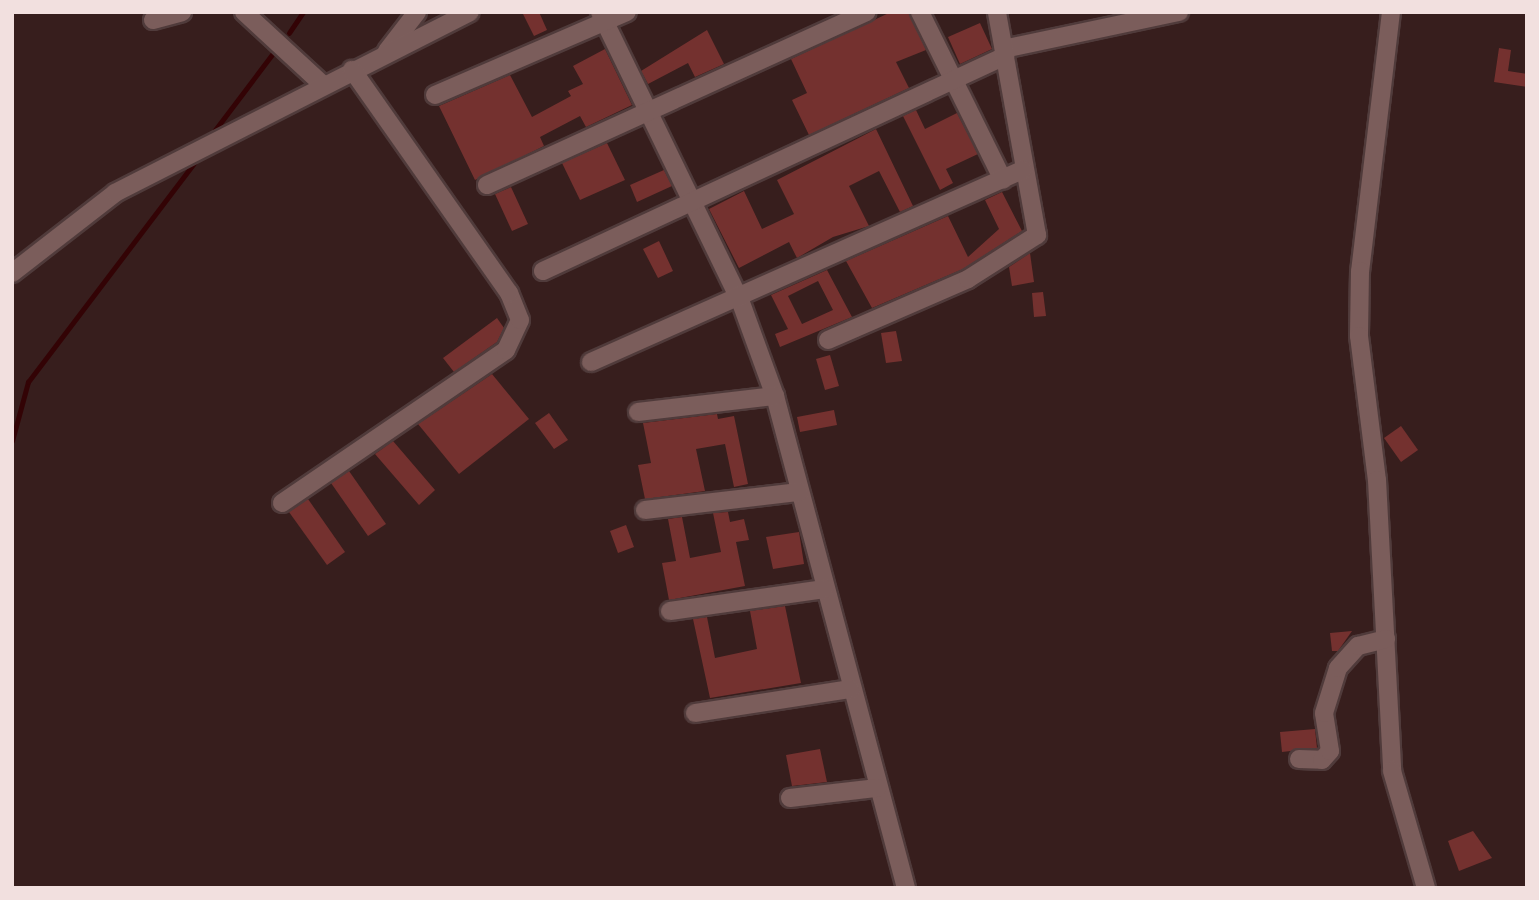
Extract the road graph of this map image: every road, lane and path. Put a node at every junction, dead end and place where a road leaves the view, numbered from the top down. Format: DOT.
graph roads {
  1 [pos="182,12"];
  2 [pos="244,12"];
  3 [pos="417,12"];
  4 [pos="470,12"];
  5 [pos="627,12"];
  6 [pos="866,12"];
  7 [pos="920,12"];
  8 [pos="997,12"];
  9 [pos="1391,12"];
  10 [pos="1170,13"];
  11 [pos="602,18"];
  12 [pos="153,20"];
  13 [pos="1006,52"];
  14 [pos="383,55"];
  15 [pos="352,69"];
  16 [pos="956,80"];
  17 [pos="322,84"];
  18 [pos="435,95"];
  19 [pos="648,115"];
  20 [pos="1023,170"];
  21 [pos="1003,180"];
  22 [pos="487,185"];
  23 [pos="690,208"];
  24 [pos="543,271"];
  25 [pos="12,273"];
  26 [pos="740,300"];
  27 [pos="828,340"];
  28 [pos="591,362"];
  29 [pos="775,396"];
  30 [pos="638,412"];
  31 [pos="799,492"];
  32 [pos="282,503"];
  33 [pos="645,510"];
  34 [pos="824,589"];
  35 [pos="670,611"];
  36 [pos="1386,639"];
  37 [pos="850,689"];
  38 [pos="695,713"];
  39 [pos="1299,759"];
  40 [pos="877,788"];
  41 [pos="790,798"];
  42 [pos="906,888"];
  43 [pos="1426,888"];
  1 -- 12 [label="street"];
  2 -- 17 [label="street"];
  3 -- 14 [label="street"];
  4 -- 14 [label="street"];
  5 -- 11 [label="street"];
  6 -- 19 [label="street"];
  7 -- 16 [label="street"];
  8 -- 13 [label="street"];
  9 -- 36 [label="street"];
  10 -- 13 [label="street"];
  11 -- 18 [label="street"];
  11 -- 19 [label="street"];
  13 -- 16 [label="street"];
  13 -- 20 [label="street"];
  14 -- 15 [label="street"];
  15 -- 17 [label="street"];
  15 -- 32 [label="street"];
  16 -- 21 [label="street"];
  16 -- 23 [label="street"];
  17 -- 25 [label="street"];
  19 -- 22 [label="street"];
  19 -- 23 [label="street"];
  20 -- 21 [label="street"];
  20 -- 27 [label="street"];
  21 -- 26 [label="street"];
  23 -- 24 [label="street"];
  23 -- 26 [label="street"];
  26 -- 28 [label="street"];
  26 -- 29 [label="street"];
  29 -- 30 [label="street"];
  29 -- 31 [label="street"];
  31 -- 33 [label="street"];
  31 -- 34 [label="street"];
  34 -- 35 [label="street"];
  34 -- 37 [label="street"];
  36 -- 39 [label="street"];
  36 -- 43 [label="street"];
  37 -- 38 [label="street"];
  37 -- 40 [label="street"];
  40 -- 41 [label="street"];
  40 -- 42 [label="street"];
}
